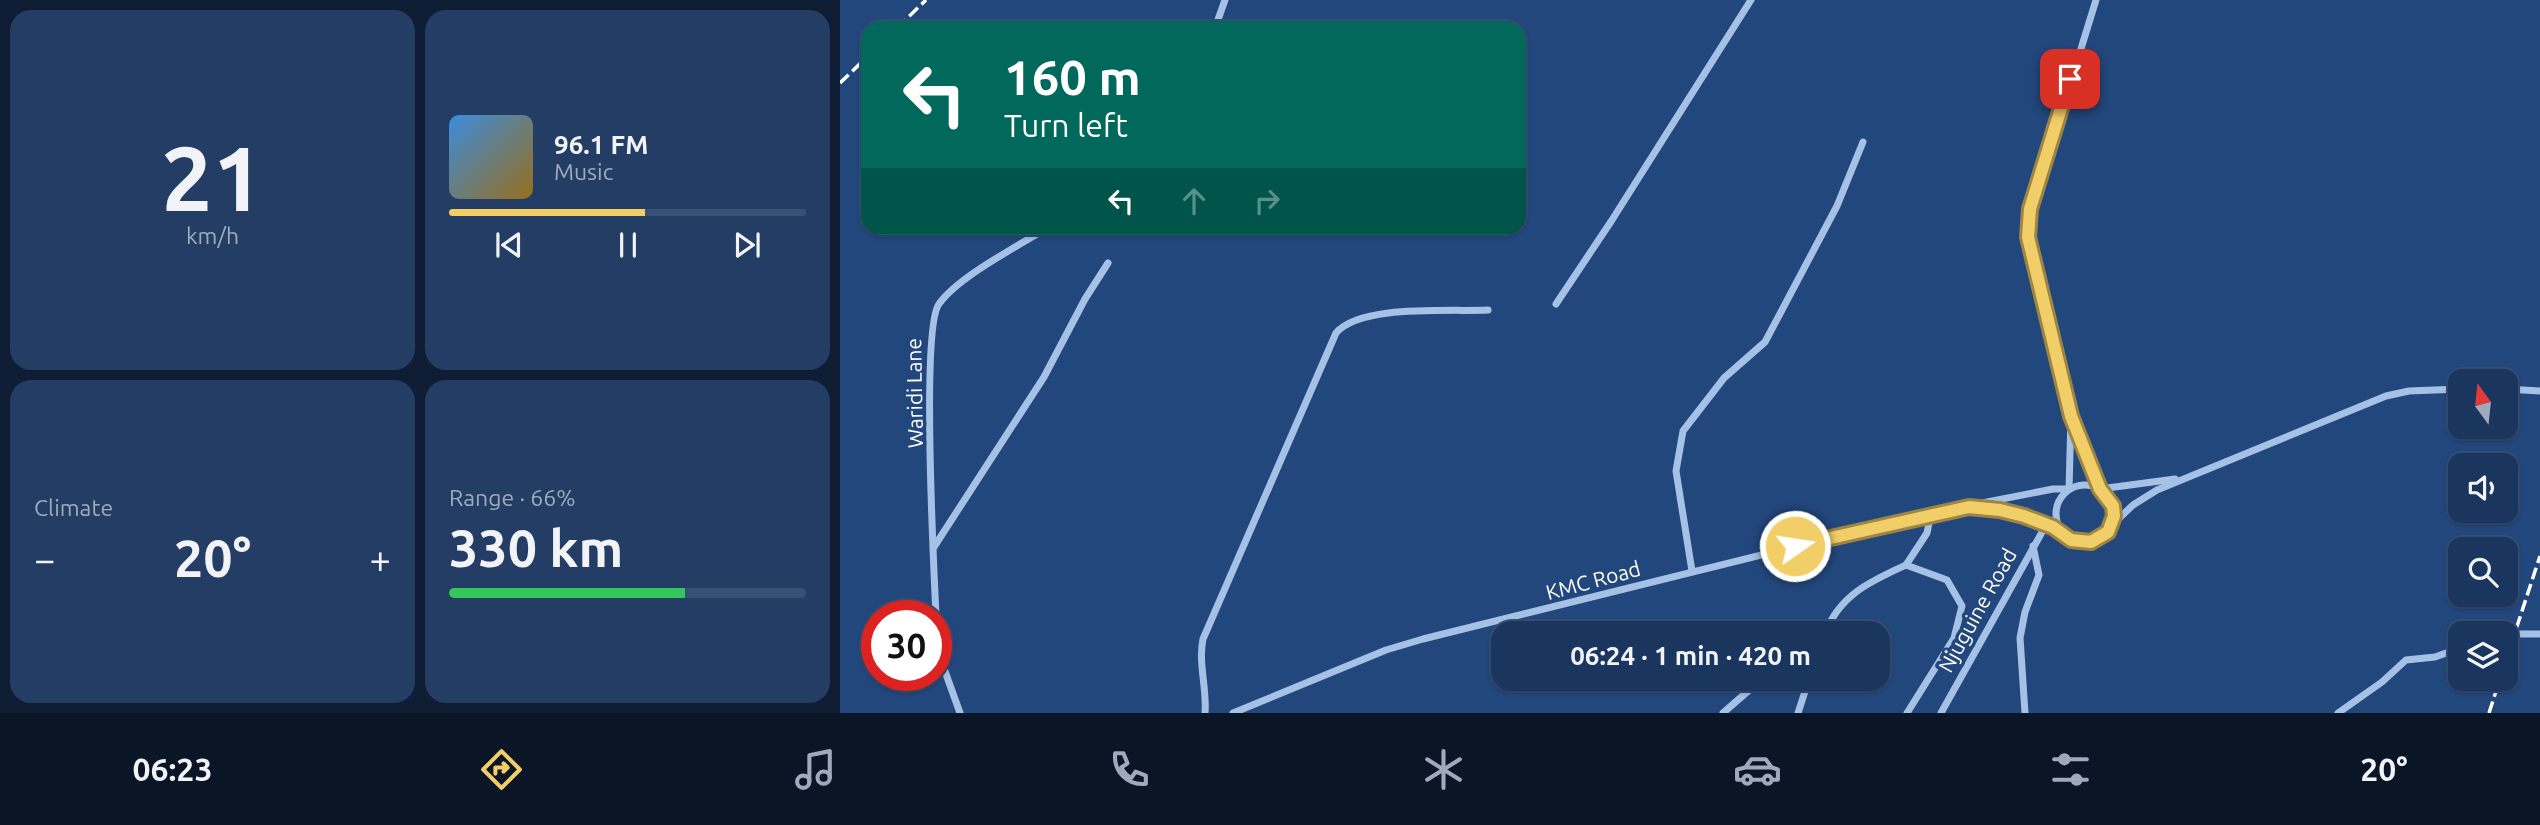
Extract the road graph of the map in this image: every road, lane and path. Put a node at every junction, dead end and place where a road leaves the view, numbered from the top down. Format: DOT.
graph roads {
  1 [pos="1225,0"];
  2 [pos="1751,0"];
  3 [pos="2096,0"];
  4 [pos="1218,21"];
  5 [pos="1863,142"];
  6 [pos="1037,235"];
  7 [pos="1108,263"];
  8 [pos="1556,304"];
  9 [pos="1488,310"];
  10 [pos="2448,389"];
  11 [pos="2518,390"];
  12 [pos="2540,391"];
  13 [pos="2071,416"];
  14 [pos="2186,477"];
  15 [pos="2069,489"];
  16 [pos="2100,489"];
  17 [pos="1969,507"];
  18 [pos="1931,513"];
  19 [pos="2046,525"];
  20 [pos="2112,525"];
  21 [pos="2065,535"];
  22 [pos="2033,545"];
  23 [pos="934,548"];
  24 [pos="1906,565"];
  25 [pos="1692,571"];
  26 [pos="936,600"];
  27 [pos="1830,621"];
  28 [pos="2518,634"];
  29 [pos="2540,634"];
  30 [pos="2448,652"];
  31 [pos="952,691"];
  32 [pos="1748,691"];
  33 [pos="1806,691"];
  34 [pos="960,713"];
  35 [pos="1205,713"];
  36 [pos="1233,713"];
  37 [pos="1723,713"];
  38 [pos="1798,713"];
  39 [pos="1907,713"];
  40 [pos="1941,713"];
  41 [pos="2025,713"];
  42 [pos="2338,713"];
  1 -- 4 [label="street"];
  2 -- 8 [label="street"];
  3 -- 13 [label="street"];
  5 -- 25 [label="street"];
  6 -- 23 [label="street, Waridi Lane"];
  7 -- 23 [label="street"];
  9 -- 35 [label="street"];
  10 -- 14 [label="street"];
  11 -- 12 [label="street"];
  13 -- 15 [label="street"];
  13 -- 16 [label="street"];
  14 -- 16 [label="street"];
  14 -- 20 [label="street"];
  15 -- 16 [label="street"];
  15 -- 17 [label="street, KMC Road"];
  15 -- 21 [label="street"];
  16 -- 20 [label="street"];
  17 -- 18 [label="street, KMC Road"];
  17 -- 19 [label="street, KMC Road"];
  18 -- 24 [label="street"];
  18 -- 25 [label="street, KMC Road"];
  19 -- 21 [label="street, KMC Road"];
  19 -- 22 [label="street, Njuguine Road"];
  20 -- 21 [label="street"];
  22 -- 40 [label="street, Njuguine Road"];
  22 -- 41 [label="street"];
  23 -- 26 [label="street, Waridi Lane"];
  24 -- 27 [label="street"];
  24 -- 39 [label="street"];
  25 -- 36 [label="street, KMC Road"];
  28 -- 29 [label="street"];
  30 -- 42 [label="street"];
  31 -- 34 [label="street, Waridi Lane"];
  32 -- 37 [label="street"];
  33 -- 38 [label="street"];
}
